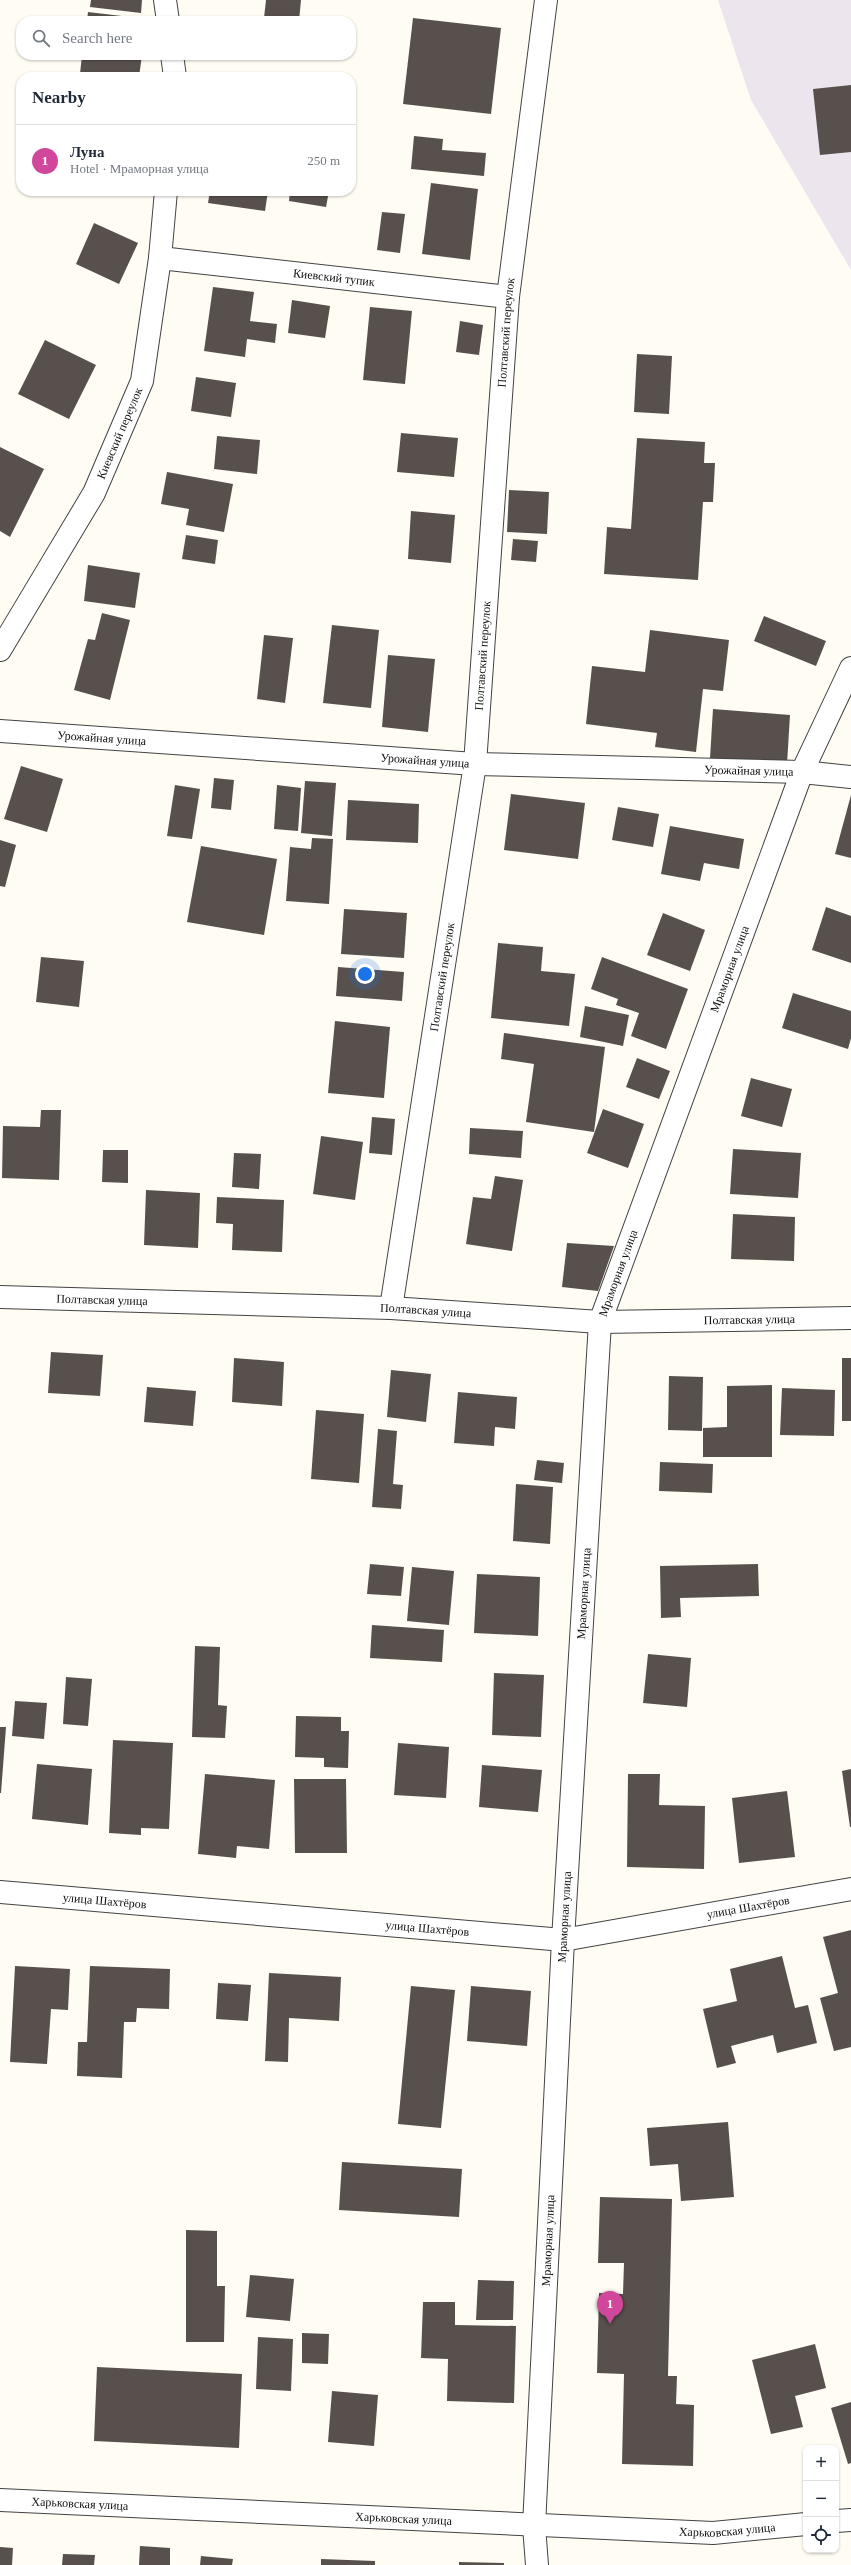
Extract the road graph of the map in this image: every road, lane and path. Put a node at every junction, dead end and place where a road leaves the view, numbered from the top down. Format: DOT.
graph roads {
  1 [pos="165,0"];
  2 [pos="546,0"];
  3 [pos="167,16"];
  4 [pos="173,60"];
  5 [pos="174,72"];
  6 [pos="166,196"];
  7 [pos="160,258"];
  8 [pos="508,297"];
  9 [pos="0,650"];
  10 [pos="851,668"];
  11 [pos="0,731"];
  12 [pos="475,764"];
  13 [pos="802,772"];
  14 [pos="851,777"];
  15 [pos="0,1297"];
  16 [pos="391,1308"];
  17 [pos="851,1318"];
  18 [pos="600,1322"];
  19 [pos="851,1889"];
  20 [pos="0,1892"];
  21 [pos="563,1940"];
  22 [pos="0,2500"];
  23 [pos="851,2520"];
  24 [pos="839,2521"];
  25 [pos="803,2524"];
  26 [pos="534,2526"];
  27 [pos="537,2565"];
  1 -- 3 [label="street"];
  2 -- 8 [label="street, Полтавский переулок"];
  4 -- 5 [label="street"];
  6 -- 7 [label="street, Киевский переулок"];
  7 -- 8 [label="street, Киевский тупик"];
  7 -- 9 [label="street, Киевский переулок"];
  8 -- 12 [label="street, Полтавский переулок"];
  10 -- 13 [label="street, Мраморная улица"];
  11 -- 12 [label="street, Урожайная улица"];
  12 -- 13 [label="street, Урожайная улица"];
  12 -- 16 [label="street, Полтавский переулок"];
  13 -- 14 [label="street, Урожайная улица"];
  13 -- 18 [label="street, Мраморная улица"];
  15 -- 16 [label="street, Полтавская улица"];
  16 -- 18 [label="street, Полтавская улица"];
  17 -- 18 [label="street, Полтавская улица"];
  18 -- 21 [label="street, Мраморная улица"];
  19 -- 21 [label="street, улица Шахтёров"];
  20 -- 21 [label="street, улица Шахтёров"];
  21 -- 26 [label="street, Мраморная улица"];
  22 -- 26 [label="street, Харьковская улица"];
  23 -- 24 [label="street"];
  25 -- 26 [label="street, Харьковская улица"];
  26 -- 27 [label="street, Мраморная улица"];
}
